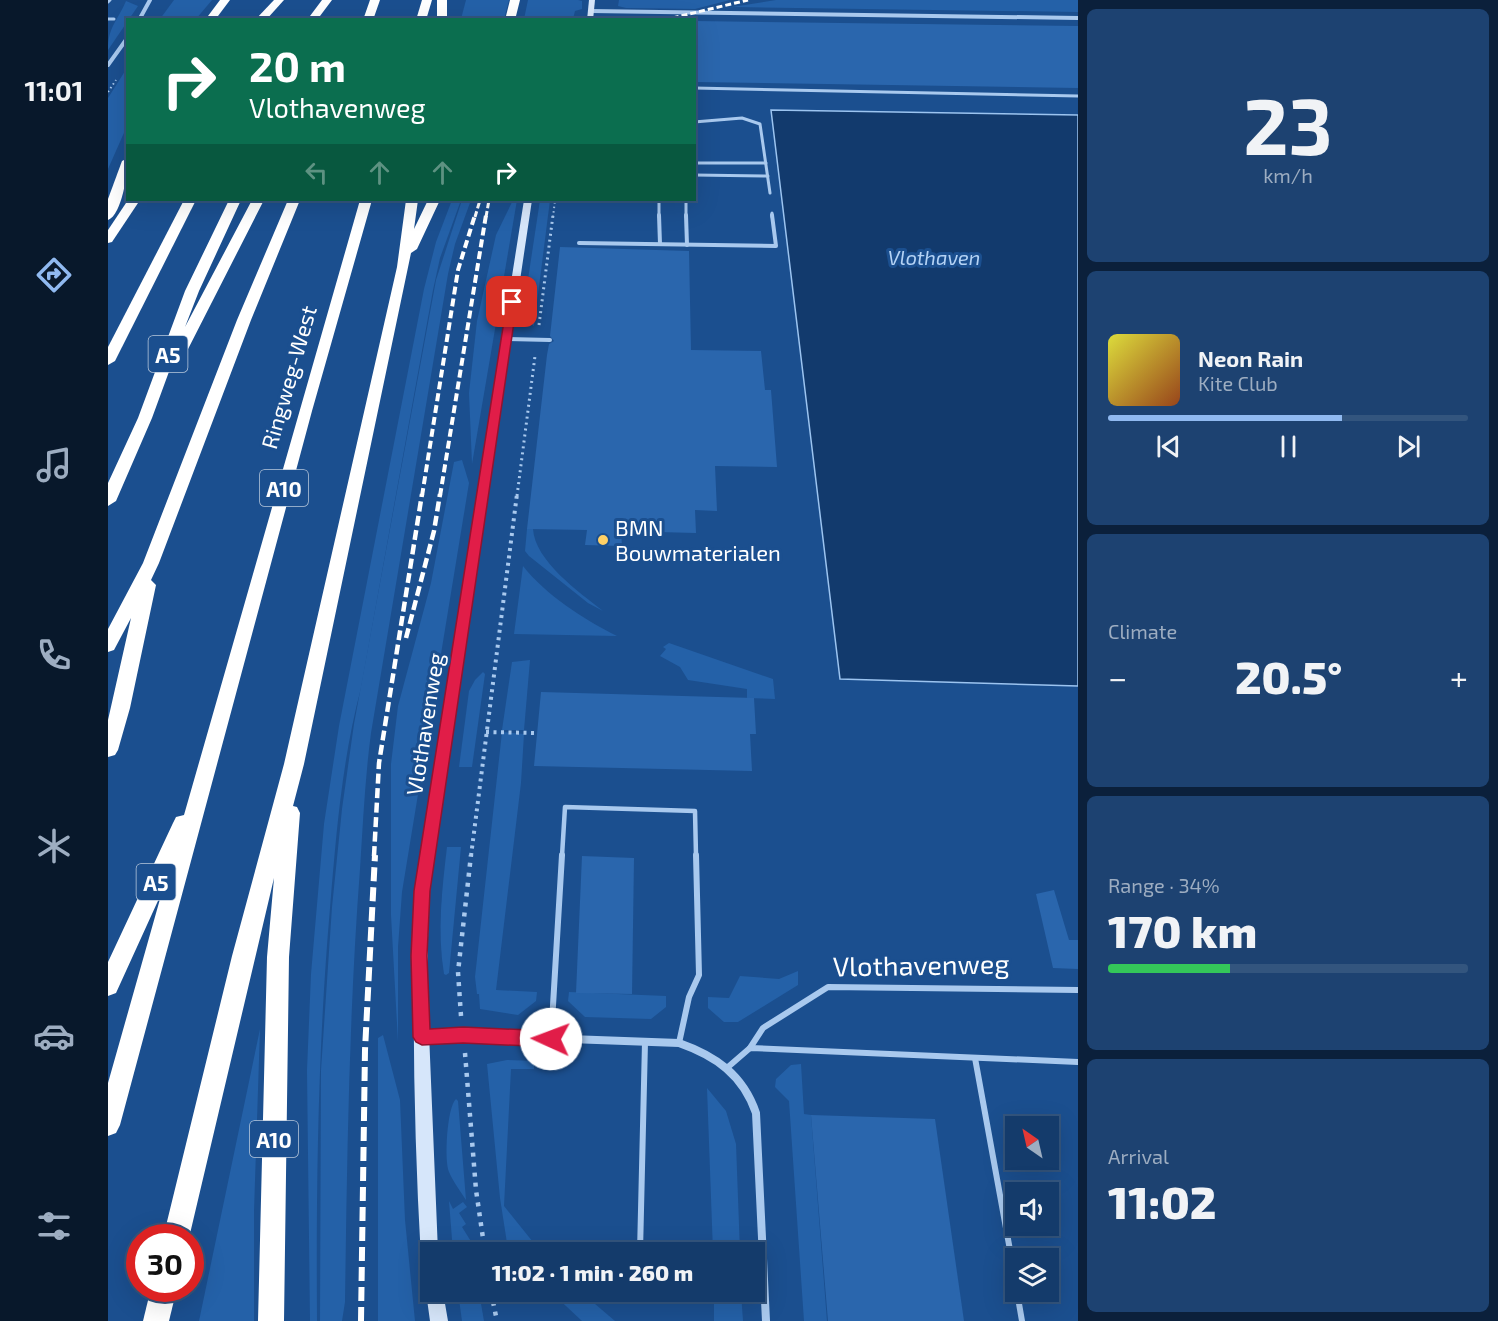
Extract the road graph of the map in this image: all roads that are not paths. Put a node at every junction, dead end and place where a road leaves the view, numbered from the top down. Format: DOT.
graph roads {
  1 [pos="150,0"];
  2 [pos="225,0"];
  3 [pos="279,0"];
  4 [pos="287,0"];
  5 [pos="327,0"];
  6 [pos="334,0"];
  7 [pos="514,0"];
  8 [pos="592,0"];
  9 [pos="375,1"];
  10 [pos="427,1"];
  11 [pos="443,1"];
  12 [pos="591,11"];
  13 [pos="141,18"];
  14 [pos="212,18"];
  15 [pos="262,18"];
  16 [pos="279,18"];
  17 [pos="314,18"];
  18 [pos="325,18"];
  19 [pos="370,18"];
  20 [pos="422,18"];
  21 [pos="442,18"];
  22 [pos="510,18"];
  23 [pos="590,18"];
  24 [pos="1078,18"];
  25 [pos="108,19"];
  26 [pos="114,20"];
  27 [pos="126,40"];
  28 [pos="108,65"];
  29 [pos="696,88"];
  30 [pos="1078,96"];
  31 [pos="696,122"];
  32 [pos="696,163"];
  33 [pos="766,163"];
  34 [pos="126,166"];
  35 [pos="696,174"];
  36 [pos="768,176"];
  37 [pos="770,193"];
  38 [pos="133,201"];
  39 [pos="189,201"];
  40 [pos="235,201"];
  41 [pos="258,201"];
  42 [pos="294,201"];
  43 [pos="366,201"];
  44 [pos="412,201"];
  45 [pos="434,201"];
  46 [pos="528,201"];
  47 [pos="659,201"];
  48 [pos="686,201"];
  49 [pos="772,213"];
  50 [pos="108,216"];
  51 [pos="108,239"];
  52 [pos="579,243"];
  53 [pos="660,244"];
  54 [pos="687,245"];
  55 [pos="403,267"];
  56 [pos="507,339"];
  57 [pos="550,340"];
  58 [pos="108,361"];
  59 [pos="145,418"];
  60 [pos="108,501"];
  61 [pos="151,563"];
  62 [pos="108,646"];
  63 [pos="108,750"];
  64 [pos="294,764"];
  65 [pos="204,777"];
  66 [pos="108,986"];
  67 [pos="1078,990"];
  68 [pos="422,1037"];
  69 [pos="551,1039"];
  70 [pos="645,1042"];
  71 [pos="679,1043"];
  72 [pos="750,1048"];
  73 [pos="975,1058"];
  74 [pos="1078,1062"];
  75 [pos="728,1067"];
  76 [pos="108,1125"];
  77 [pos="179,1224"];
  78 [pos="429,1242"];
  79 [pos="640,1242"];
  80 [pos="1010,1248"];
  81 [pos="161,1302"];
  82 [pos="436,1302"];
  83 [pos="1019,1302"];
  84 [pos="156,1321"];
  85 [pos="271,1321"];
  86 [pos="439,1321"];
  87 [pos="766,1321"];
  88 [pos="1022,1321"];
  1 -- 13 [label="street"];
  2 -- 14 [label="highway"];
  3 -- 15 [label="highway"];
  4 -- 16 [label="highway"];
  5 -- 17 [label="highway"];
  6 -- 18 [label="highway"];
  7 -- 22 [label="highway"];
  8 -- 12 [label="main road"];
  9 -- 19 [label="highway"];
  10 -- 20 [label="highway"];
  11 -- 21 [label="highway"];
  12 -- 23 [label="main road"];
  12 -- 24 [label="street"];
  25 -- 26 [label="lane"];
  27 -- 28 [label="street"];
  29 -- 30 [label="lane"];
  31 -- 33 [label="lane"];
  32 -- 33 [label="lane"];
  33 -- 36 [label="lane"];
  34 -- 50 [label="highway"];
  35 -- 36 [label="lane"];
  36 -- 37 [label="lane"];
  38 -- 51 [label="highway"];
  39 -- 58 [label="highway"];
  40 -- 59 [label="highway, A5"];
  41 -- 59 [label="highway"];
  42 -- 61 [label="highway"];
  43 -- 65 [label="highway, Ringweg-West / A10"];
  44 -- 55 [label="highway, A10"];
  45 -- 55 [label="highway, A10"];
  46 -- 56 [label="main road, Vlothavenweg"];
  47 -- 53 [label="lane"];
  48 -- 54 [label="lane"];
  49 -- 54 [label="lane"];
  52 -- 53 [label="lane"];
  53 -- 54 [label="lane"];
  55 -- 64 [label="highway, A10"];
  56 -- 57 [label="lane"];
  56 -- 68 [label="main road, Vlothavenweg"];
  59 -- 60 [label="highway, A5"];
  61 -- 62 [label="highway"];
  61 -- 63 [label="highway"];
  64 -- 77 [label="highway, A10"];
  64 -- 85 [label="highway, A10"];
  65 -- 66 [label="highway, Ringweg-West / A5"];
  65 -- 76 [label="highway, Ringweg-West / A10"];
  67 -- 72 [label="lane, Vlothavenweg"];
  68 -- 69 [label="street"];
  68 -- 78 [label="main road, Vlothavenweg"];
  69 -- 70 [label="street"];
  69 -- 71 [label="lane"];
  70 -- 71 [label="street"];
  70 -- 79 [label="lane"];
  71 -- 75 [label="street"];
  72 -- 73 [label="lane"];
  72 -- 75 [label="lane, Vlothavenweg"];
  73 -- 74 [label="lane"];
  73 -- 80 [label="lane"];
  75 -- 87 [label="street"];
  81 -- 84 [label="highway"];
  82 -- 86 [label="main road"];
  83 -- 88 [label="lane"];
}
